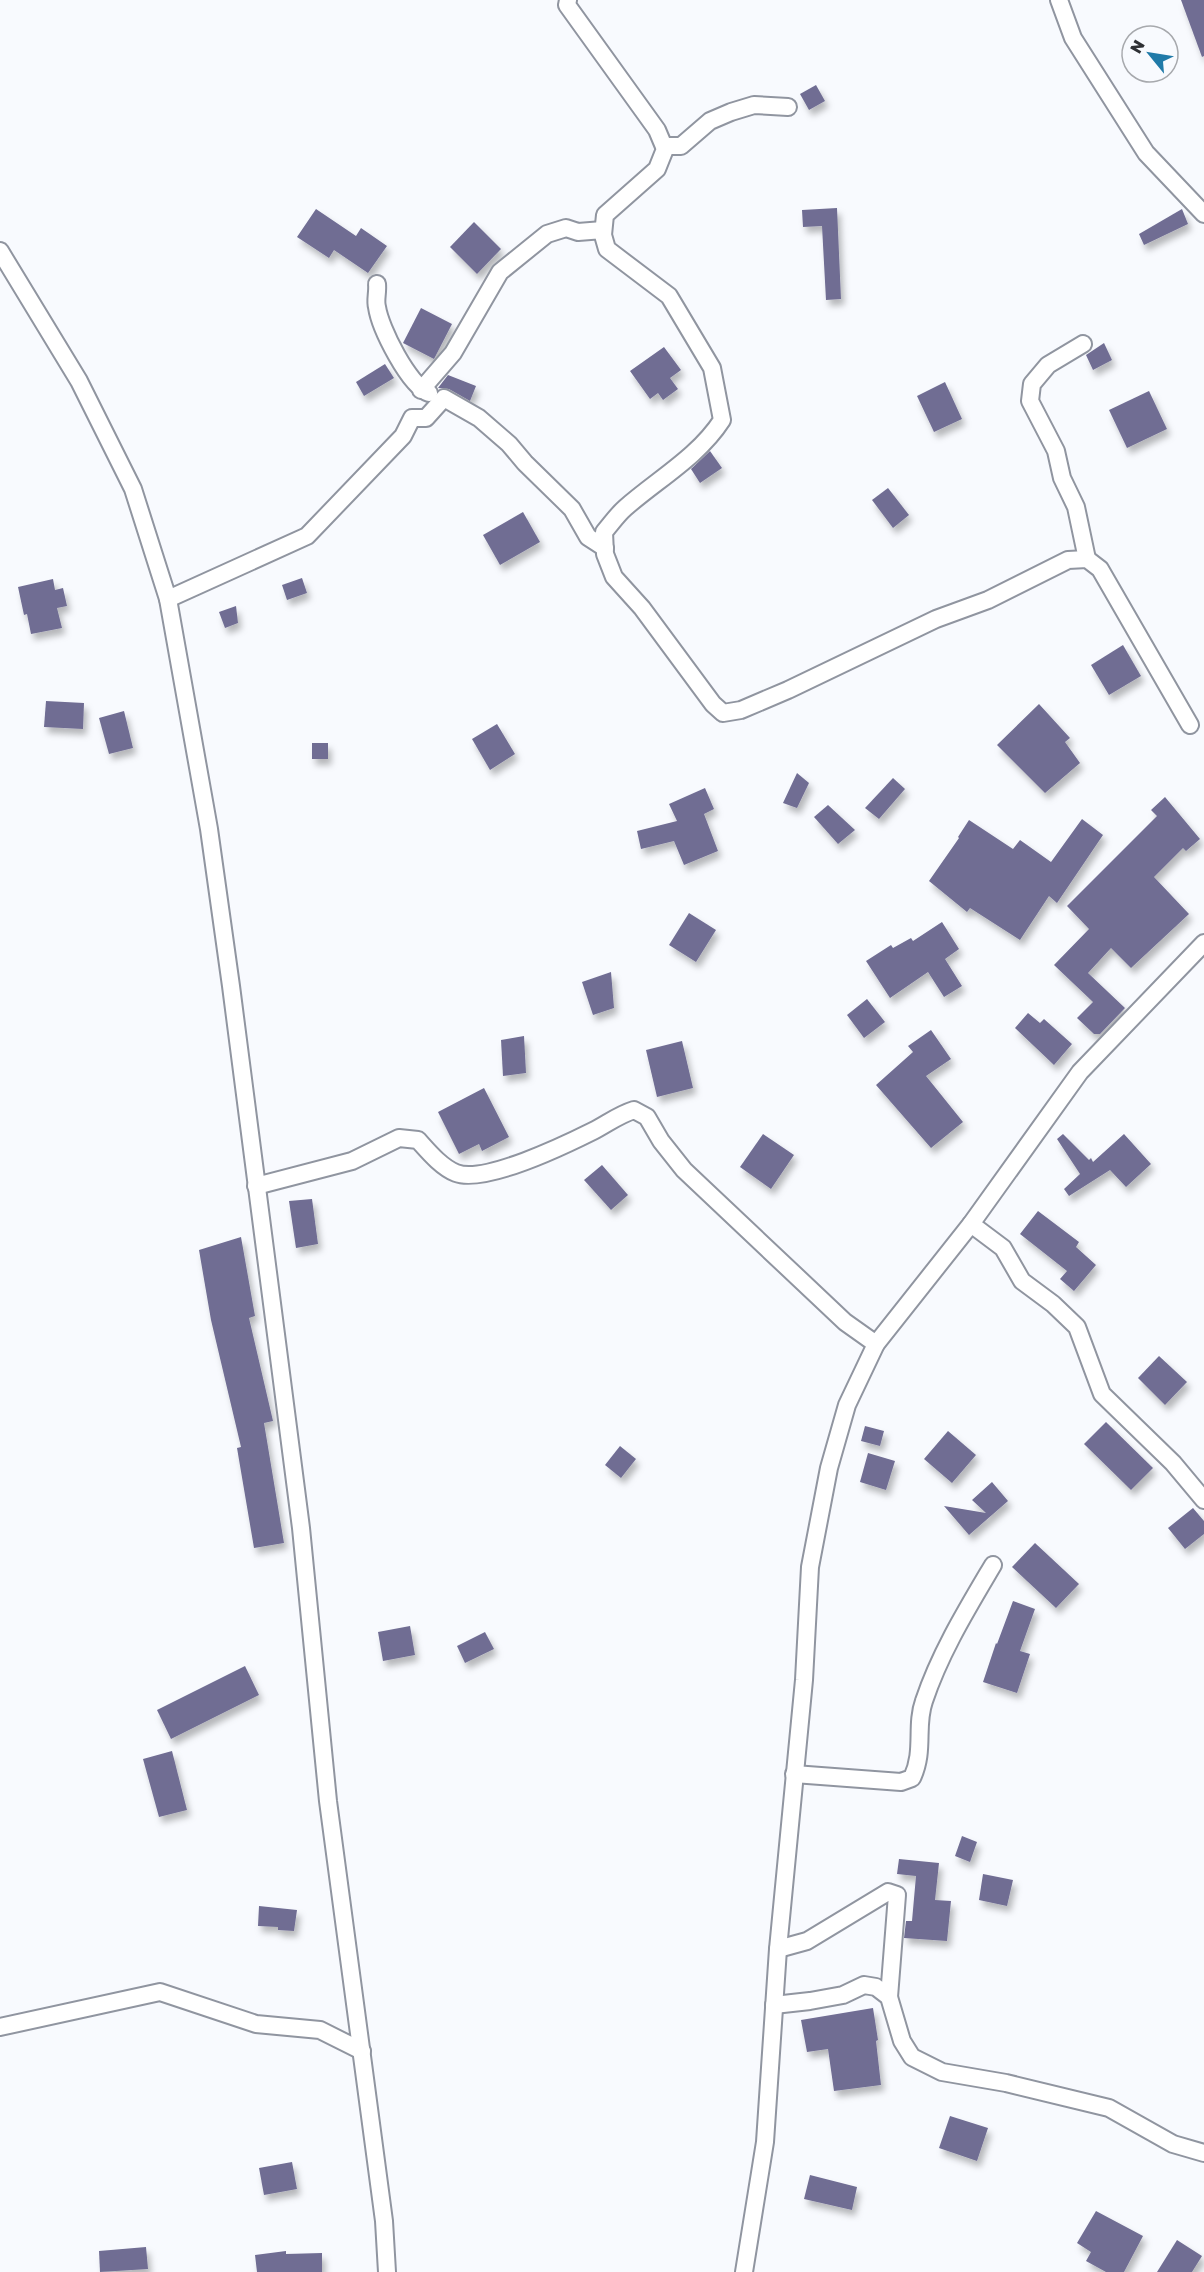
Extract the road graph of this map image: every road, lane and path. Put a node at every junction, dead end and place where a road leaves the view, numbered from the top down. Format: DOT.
graph roads {
  1 [pos="567,0"];
  2 [pos="1059,0"];
  3 [pos="788,107"];
  4 [pos="664,146"];
  5 [pos="1204,214"];
  6 [pos="603,230"];
  7 [pos="0,251"];
  8 [pos="377,284"];
  9 [pos="1083,344"];
  10 [pos="421,390"];
  11 [pos="444,398"];
  12 [pos="604,548"];
  13 [pos="1087,559"];
  14 [pos="168,599"];
  15 [pos="1190,725"];
  16 [pos="1204,943"];
  17 [pos="256,1186"];
  18 [pos="971,1224"];
  19 [pos="876,1344"];
  20 [pos="1204,1500"];
  21 [pos="993,1565"];
  22 [pos="794,1774"];
  23 [pos="778,1949"];
  24 [pos="889,1997"];
  25 [pos="774,2005"];
  26 [pos="0,2027"];
  27 [pos="362,2051"];
  28 [pos="1204,2153"];
  29 [pos="387,2272"];
  30 [pos="744,2272"];
  1 -- 4 [label="street"];
  2 -- 5 [label="street"];
  3 -- 4 [label="street"];
  4 -- 6 [label="street"];
  6 -- 10 [label="street"];
  6 -- 12 [label="street"];
  7 -- 14 [label="street"];
  8 -- 10 [label="street"];
  9 -- 13 [label="street"];
  10 -- 11 [label="street"];
  11 -- 12 [label="street"];
  11 -- 14 [label="street"];
  12 -- 13 [label="street"];
  13 -- 15 [label="street"];
  14 -- 17 [label="street"];
  16 -- 18 [label="street"];
  17 -- 19 [label="street"];
  17 -- 27 [label="street"];
  18 -- 19 [label="street"];
  18 -- 20 [label="street"];
  19 -- 22 [label="street"];
  21 -- 22 [label="street"];
  22 -- 23 [label="street"];
  23 -- 24 [label="street"];
  23 -- 25 [label="street"];
  24 -- 25 [label="street"];
  24 -- 28 [label="street"];
  25 -- 30 [label="street"];
  26 -- 27 [label="street"];
  27 -- 29 [label="street"];
}
